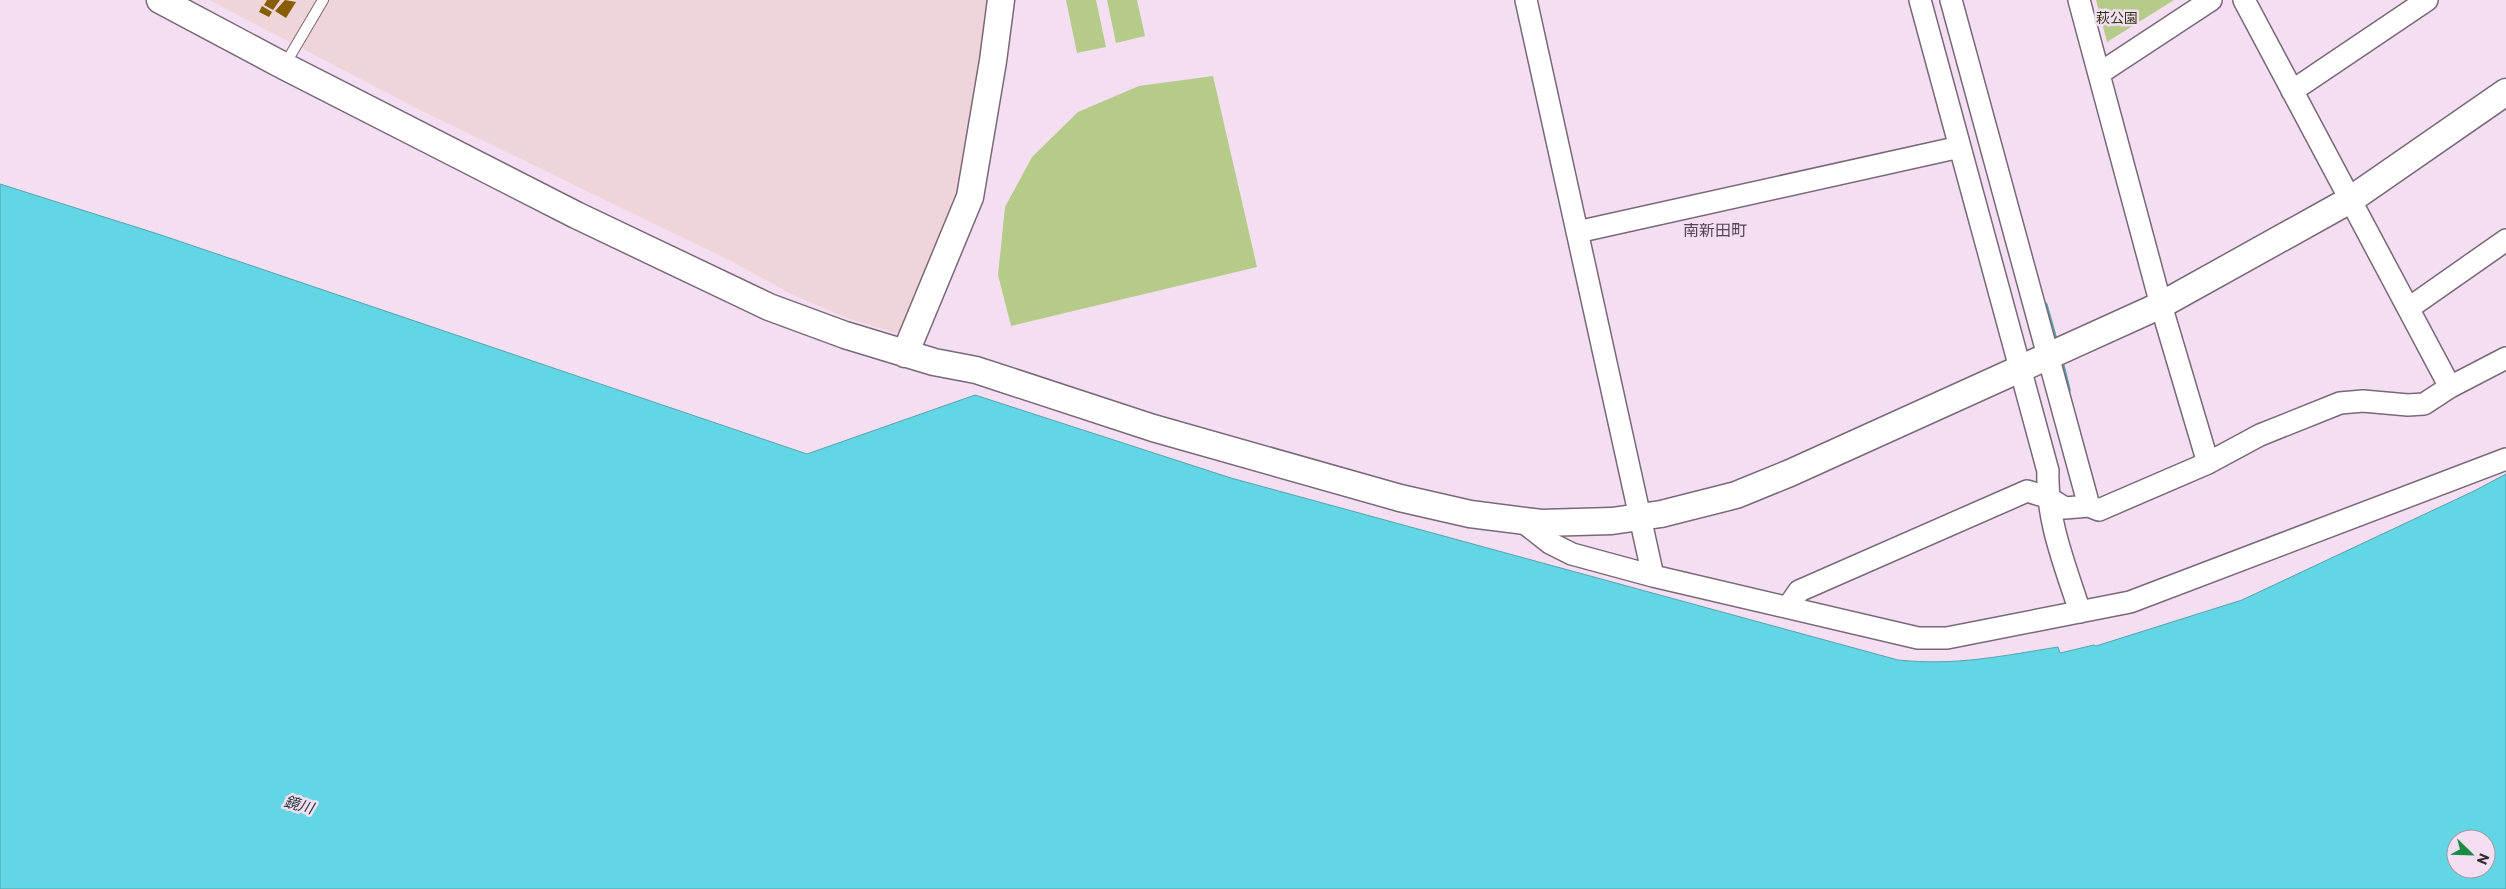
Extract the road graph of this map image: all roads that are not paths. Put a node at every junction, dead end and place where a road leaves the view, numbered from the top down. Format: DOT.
graph roads {
  1 [pos="160,0"];
  2 [pos="323,0"];
  3 [pos="1001,0"];
  4 [pos="1526,0"];
  5 [pos="1920,0"];
  6 [pos="1950,0"];
  7 [pos="2079,0"];
  8 [pos="2211,0"];
  9 [pos="2244,0"];
  10 [pos="2427,0"];
  11 [pos="284,66"];
  12 [pos="2100,73"];
  13 [pos="2292,91"];
  14 [pos="2506,92"];
  15 [pos="1960,147"];
  16 [pos="2350,200"];
  17 [pos="1577,232"];
  18 [pos="2506,240"];
  19 [pos="2161,305"];
  20 [pos="2409,308"];
  21 [pos="905,354"];
  22 [pos="2048,356"];
  23 [pos="2506,358"];
  24 [pos="2021,368"];
  25 [pos="2450,387"];
  26 [pos="2506,459"];
  27 [pos="2208,463"];
  28 [pos="2047,497"];
  29 [pos="2090,506"];
  30 [pos="1640,517"];
  31 [pos="1522,521"];
  32 [pos="1653,576"];
  33 [pos="1788,607"];
  34 [pos="2080,612"];
  1 -- 11 [label="street"];
  2 -- 11 [label="lane"];
  3 -- 21 [label="street"];
  4 -- 17 [label="street"];
  5 -- 15 [label="street"];
  6 -- 22 [label="street"];
  7 -- 12 [label="street"];
  8 -- 12 [label="street"];
  9 -- 13 [label="street"];
  10 -- 13 [label="street"];
  11 -- 21 [label="street"];
  12 -- 19 [label="street"];
  13 -- 16 [label="street"];
  14 -- 16 [label="street"];
  15 -- 17 [label="street"];
  15 -- 24 [label="street"];
  16 -- 19 [label="street"];
  16 -- 20 [label="street"];
  17 -- 30 [label="street"];
  18 -- 20 [label="street"];
  19 -- 22 [label="street"];
  19 -- 27 [label="street"];
  20 -- 25 [label="street"];
  21 -- 31 [label="street"];
  22 -- 24 [label="street"];
  22 -- 29 [label="street"];
  23 -- 25 [label="street"];
  24 -- 28 [label="street"];
  24 -- 30 [label="street"];
  25 -- 27 [label="street"];
  26 -- 34 [label="street"];
  27 -- 29 [label="street"];
  28 -- 29 [label="street"];
  28 -- 33 [label="street"];
  28 -- 34 [label="street"];
  30 -- 31 [label="street"];
  30 -- 32 [label="street"];
  31 -- 32 [label="street"];
  32 -- 33 [label="street"];
  33 -- 34 [label="street"];
}
